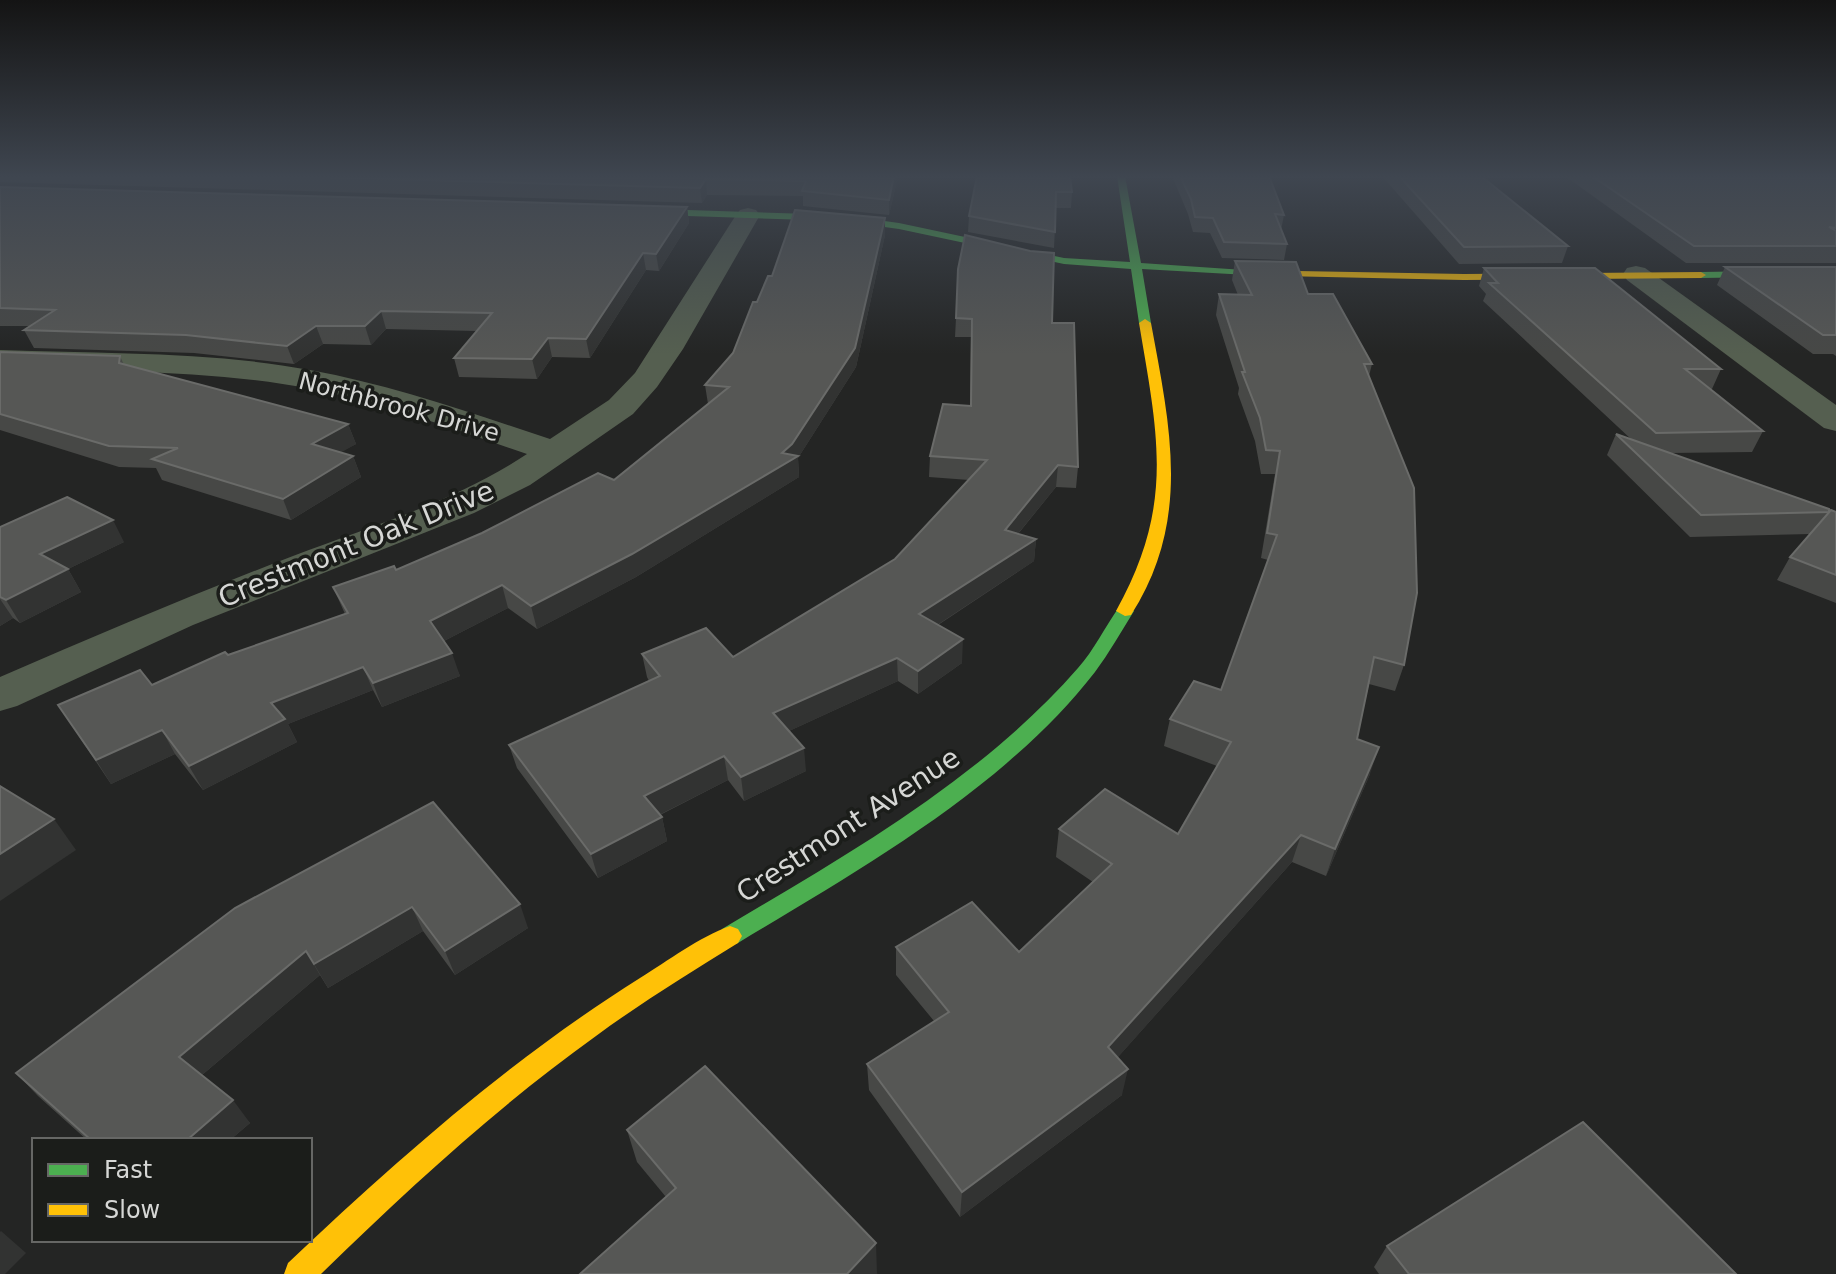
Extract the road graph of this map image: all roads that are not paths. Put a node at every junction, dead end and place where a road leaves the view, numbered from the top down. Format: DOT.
graph roads {
  1 [pos="736,235"];
  2 [pos="931,235"];
  3 [pos="1131,235"];
  4 [pos="1136,267"];
  5 [pos="1836,273"];
  6 [pos="1636,274"];
  7 [pos="0,359"];
  8 [pos="1836,421"];
  9 [pos="556,452"];
  10 [pos="0,695"];
  11 [pos="299,1274"];
  1 -- 9 [label="street, Crestmont Oak Drive"];
  2 -- 4 [label="street"];
  3 -- 4 [label="street, Crestmont Avenue"];
  4 -- 6 [label="street"];
  4 -- 11 [label="street, Crestmont Avenue"];
  5 -- 6 [label="street"];
  6 -- 8 [label="street"];
  7 -- 9 [label="street, Northbrook Drive"];
  9 -- 10 [label="street, Crestmont Oak Drive"];
}
